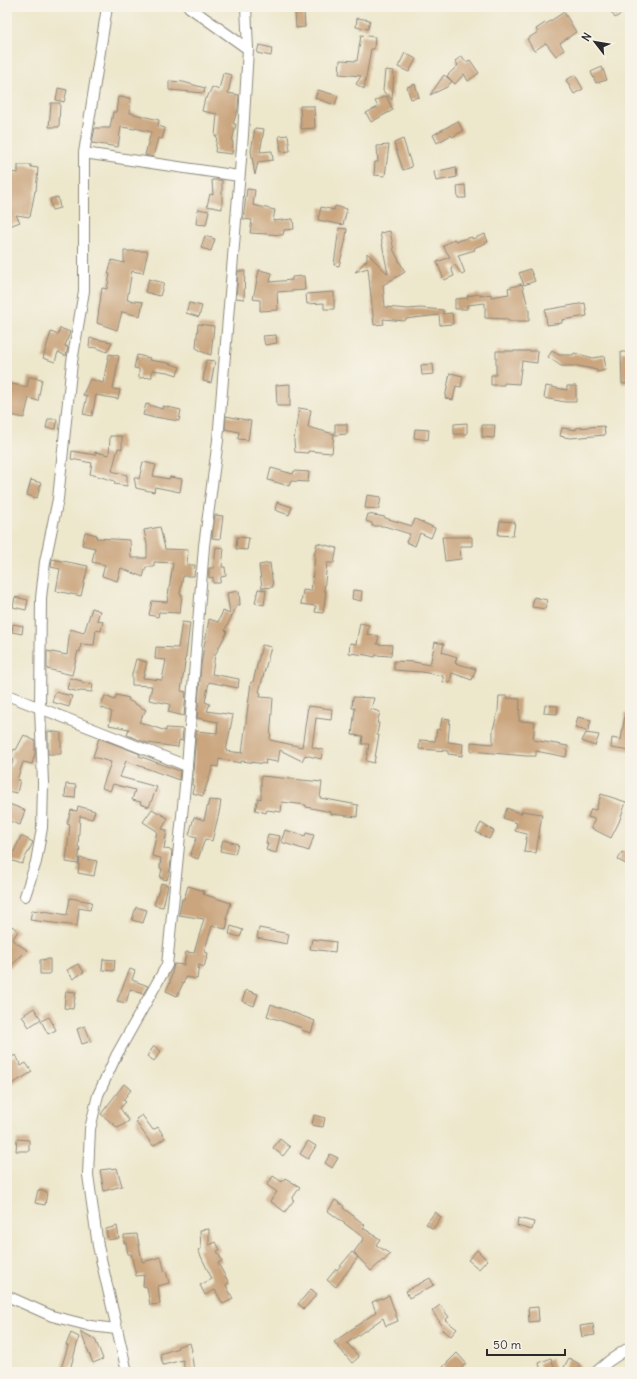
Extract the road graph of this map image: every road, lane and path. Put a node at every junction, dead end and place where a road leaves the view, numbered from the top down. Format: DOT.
graph roads {
  1 [pos="107,7"];
  2 [pos="189,7"];
  3 [pos="246,7"];
  4 [pos="248,49"];
  5 [pos="84,153"];
  6 [pos="239,176"];
  7 [pos="7,695"];
  8 [pos="40,708"];
  9 [pos="187,766"];
  10 [pos="25,896"];
  11 [pos="7,1296"];
  12 [pos="116,1329"];
  13 [pos="630,1347"];
  14 [pos="127,1372"];
  15 [pos="596,1372"];
  1 -- 5 [label="street"];
  2 -- 4 [label="street"];
  3 -- 4 [label="street"];
  4 -- 6 [label="street"];
  5 -- 6 [label="street"];
  5 -- 8 [label="street"];
  6 -- 9 [label="street"];
  7 -- 8 [label="street"];
  8 -- 9 [label="street"];
  8 -- 10 [label="street"];
  9 -- 12 [label="street"];
  11 -- 12 [label="street"];
  12 -- 14 [label="street"];
  13 -- 15 [label="street"];
}
